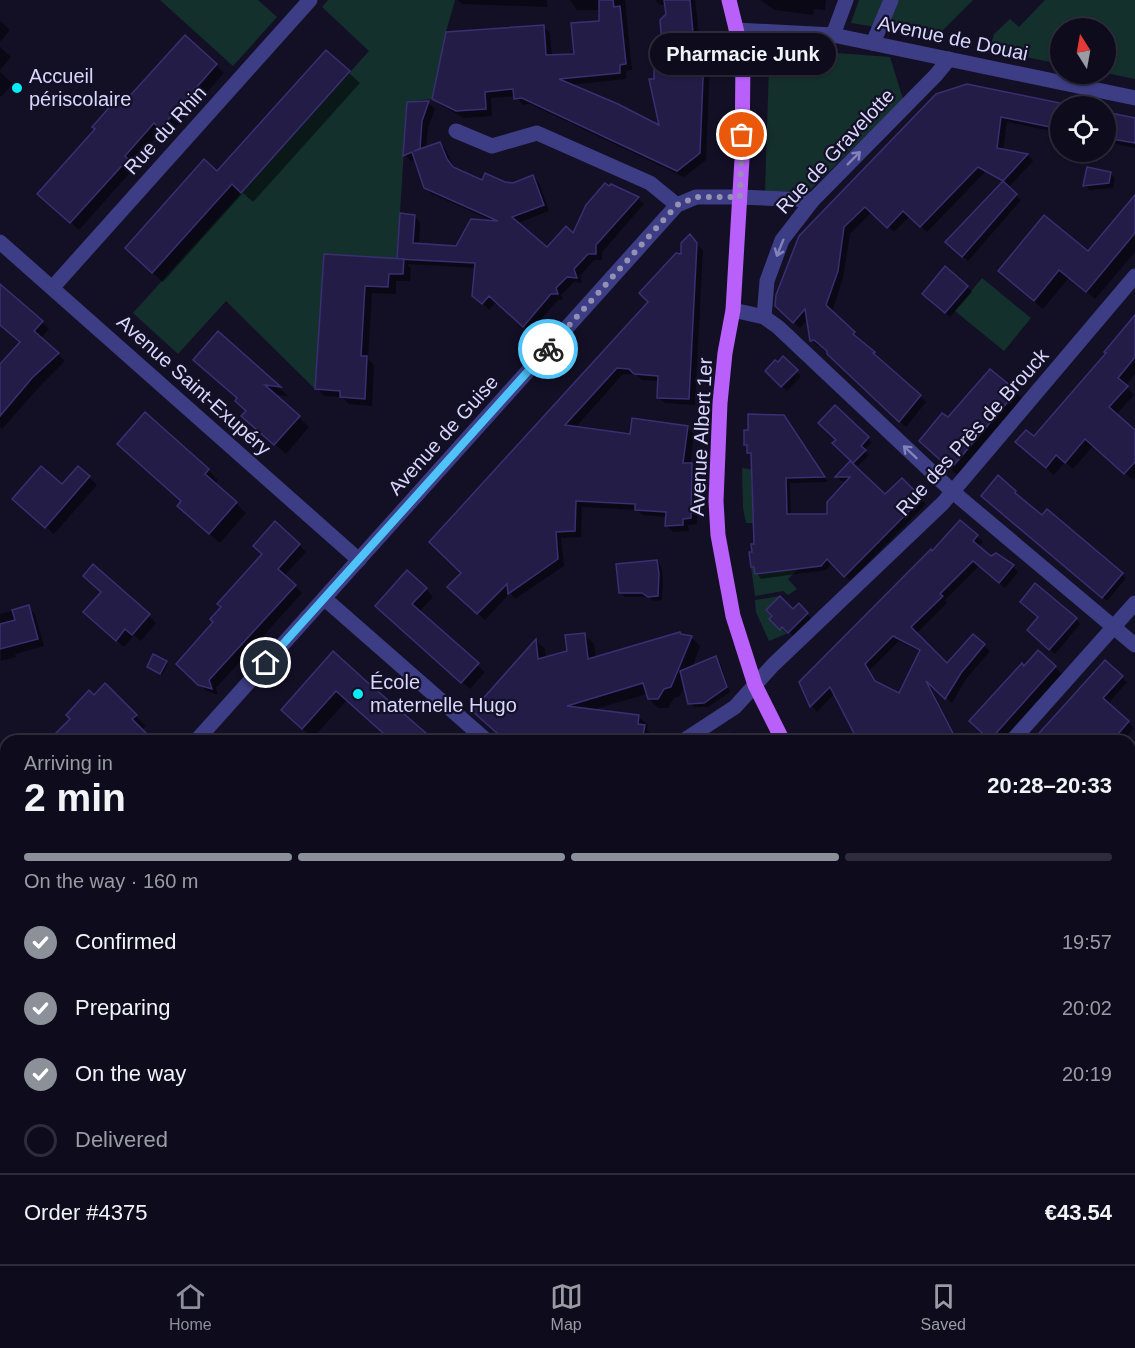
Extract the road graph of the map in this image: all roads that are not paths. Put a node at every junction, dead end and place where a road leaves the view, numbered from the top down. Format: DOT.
graph roads {
  1 [pos="310,0"];
  2 [pos="729,0"];
  3 [pos="846,0"];
  4 [pos="891,0"];
  5 [pos="736,30"];
  6 [pos="833,35"];
  7 [pos="873,43"];
  8 [pos="949,59"];
  9 [pos="1135,98"];
  10 [pos="456,131"];
  11 [pos="740,197"];
  12 [pos="813,200"];
  13 [pos="677,205"];
  14 [pos="0,242"];
  15 [pos="1135,276"];
  16 [pos="53,287"];
  17 [pos="733,310"];
  18 [pos="764,317"];
  19 [pos="953,492"];
  20 [pos="359,560"];
  21 [pos="324,599"];
  22 [pos="1135,603"];
  23 [pos="1114,628"];
  24 [pos="1135,645"];
  25 [pos="755,685"];
  26 [pos="201,735"];
  27 [pos="480,735"];
  28 [pos="692,735"];
  29 [pos="780,735"];
  30 [pos="1017,735"];
  1 -- 16 [label="street, Rue du Rhin"];
  2 -- 5 [label="main road, Avenue Albert 1er"];
  3 -- 6 [label="street"];
  4 -- 7 [label="street"];
  5 -- 6 [label="street, Avenue de Douai"];
  5 -- 11 [label="main road, Avenue Albert 1er"];
  6 -- 7 [label="street, Avenue de Douai"];
  7 -- 8 [label="street, Avenue de Douai"];
  8 -- 9 [label="street, Avenue de Douai"];
  12 -- 8 [label="street, Rue de Gravelotte, one-way"];
  10 -- 13 [label="street"];
  11 -- 12 [label="street"];
  11 -- 13 [label="street"];
  11 -- 17 [label="main road, Avenue Albert 1er"];
  12 -- 18 [label="street, Rue de Gravelotte, one-way"];
  13 -- 20 [label="street, Avenue de Guise"];
  14 -- 16 [label="street, Avenue Saint-Exupéry"];
  15 -- 19 [label="street, Rue des Près de Brouck"];
  16 -- 20 [label="street, Avenue Saint-Exupéry"];
  17 -- 18 [label="street"];
  17 -- 25 [label="main road, Avenue Albert 1er"];
  19 -- 18 [label="street, one-way"];
  19 -- 23 [label="street"];
  19 -- 25 [label="street, Rue des Près de Brouck"];
  20 -- 21 [label="street, Avenue de Guise"];
  21 -- 26 [label="street, Avenue de Guise"];
  21 -- 27 [label="street"];
  22 -- 23 [label="street"];
  23 -- 24 [label="street"];
  23 -- 30 [label="street"];
  25 -- 28 [label="street, Rue des Près de Brouck"];
  25 -- 29 [label="main road, Avenue Albert 1er"];
}
